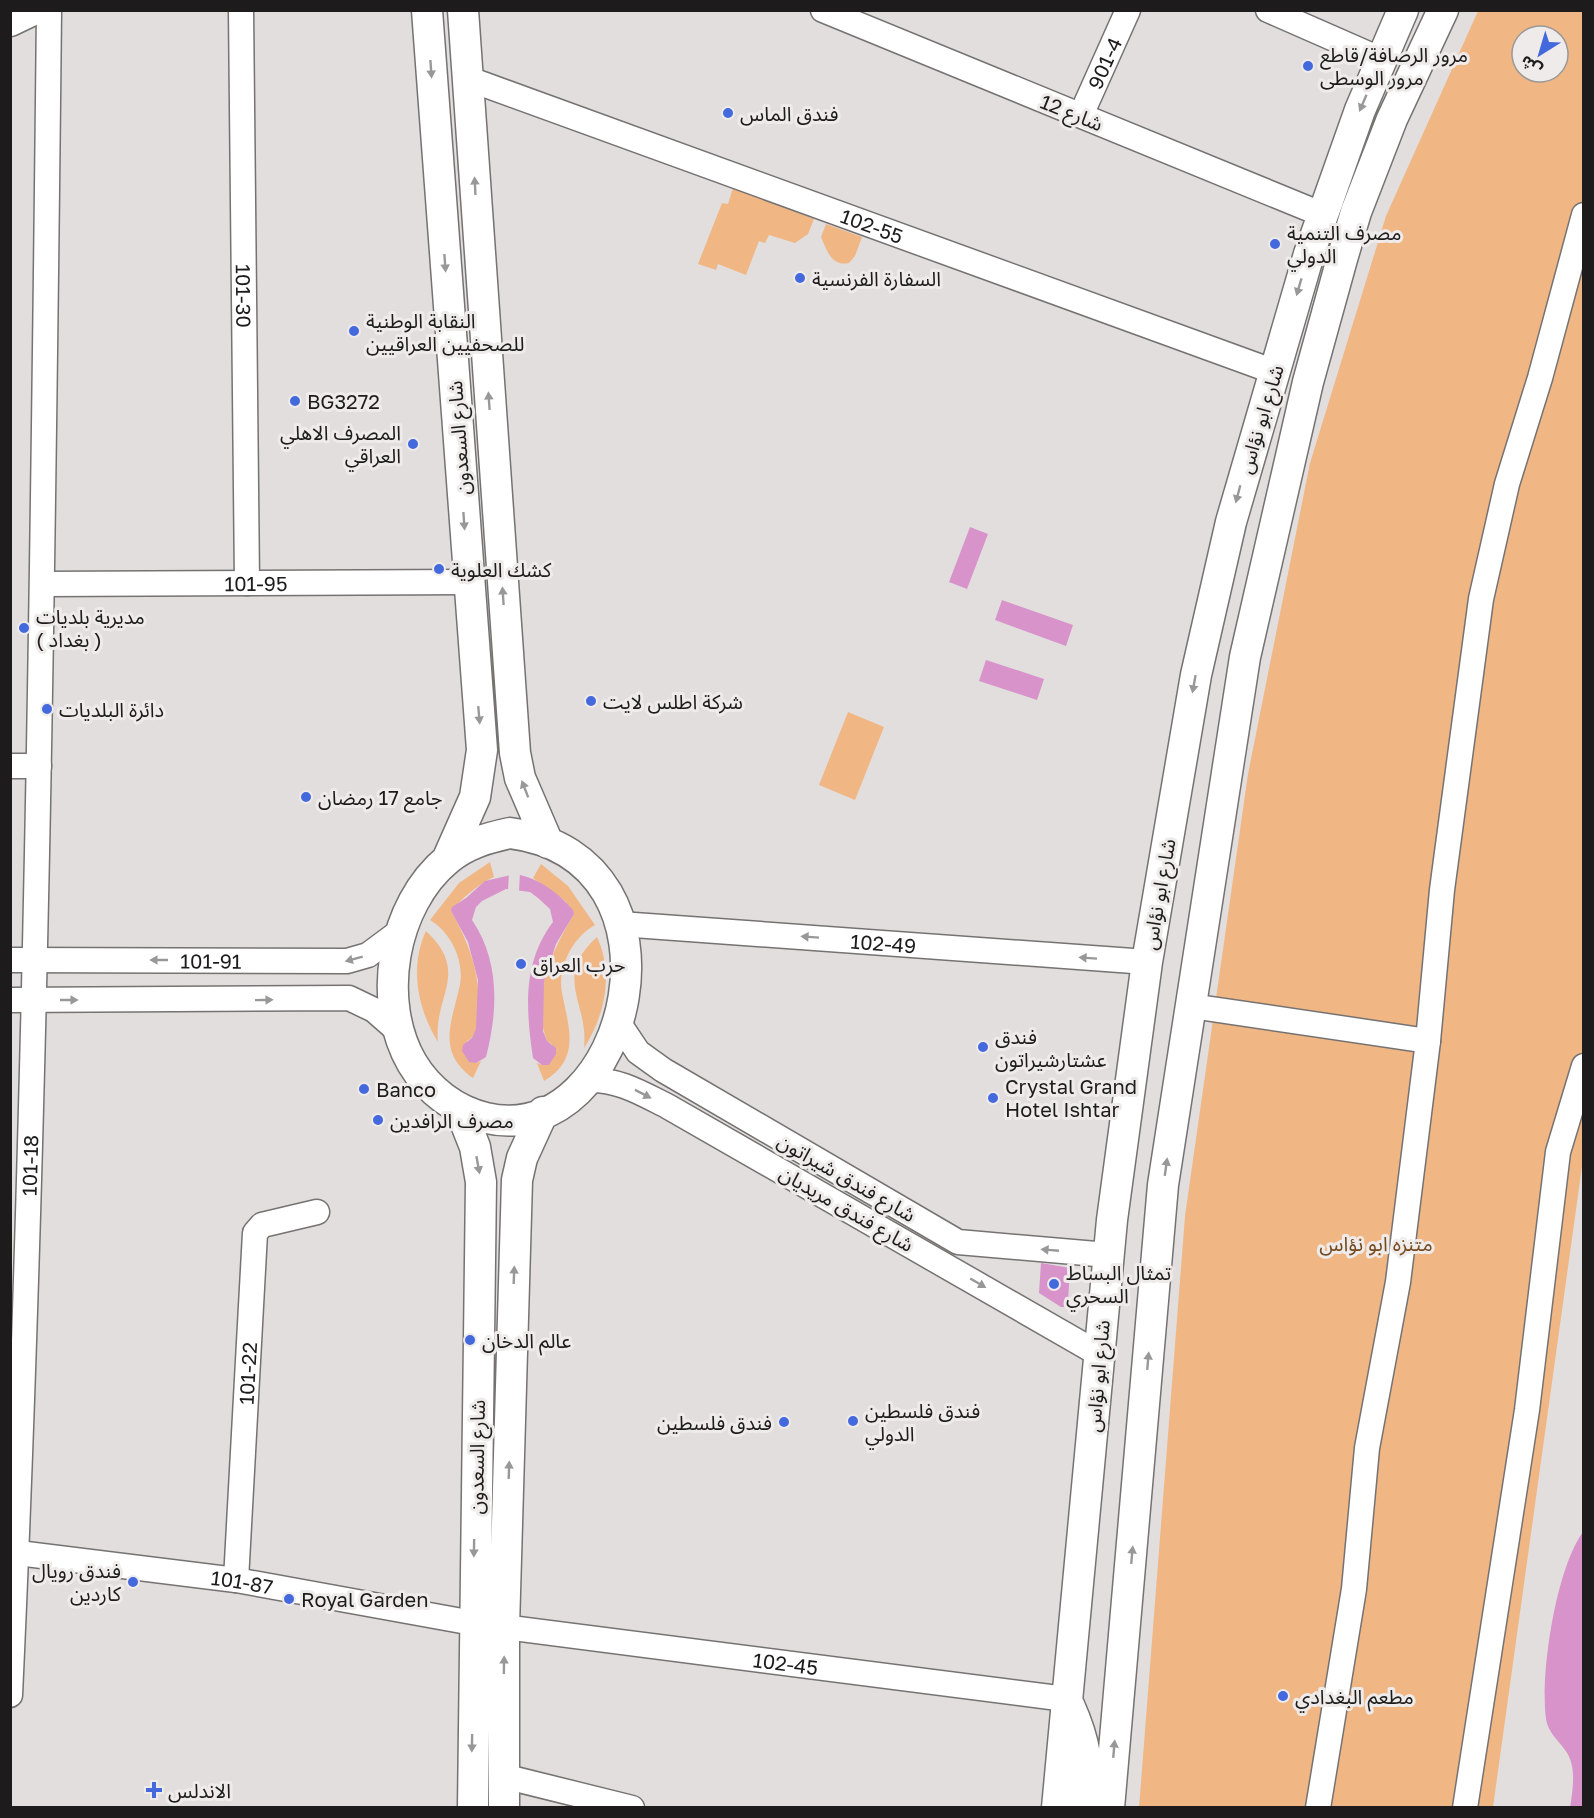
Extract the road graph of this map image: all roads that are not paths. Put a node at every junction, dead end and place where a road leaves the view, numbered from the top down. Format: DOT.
graph roads {
  1 [pos="33,10"];
  2 [pos="50,10"];
  3 [pos="241,10"];
  4 [pos="427,10"];
  5 [pos="463,10"];
  6 [pos="823,10"];
  7 [pos="1128,10"];
  8 [pos="1268,10"];
  9 [pos="1403,10"];
  10 [pos="1443,10"];
  11 [pos="10,21"];
  12 [pos="1382,60"];
  13 [pos="469,79"];
  14 [pos="1081,115"];
  15 [pos="1322,214"];
  16 [pos="1584,215"];
  17 [pos="1275,372"];
  18 [pos="468,582"];
  19 [pos="247,583"];
  20 [pos="43,584"];
  21 [pos="10,766"];
  22 [pos="39,766"];
  23 [pos="548,843"];
  24 [pos="447,860"];
  25 [pos="620,924"];
  26 [pos="403,929"];
  27 [pos="10,960"];
  28 [pos="35,960"];
  29 [pos="1147,962"];
  30 [pos="22,1000"];
  31 [pos="1191,1006"];
  32 [pos="618,1022"];
  33 [pos="398,1031"];
  34 [pos="1428,1041"];
  35 [pos="1584,1066"];
  36 [pos="588,1080"];
  37 [pos="460,1109"];
  38 [pos="543,1112"];
  39 [pos="739,1114"];
  40 [pos="726,1140"];
  41 [pos="317,1212"];
  42 [pos="1112,1220"];
  43 [pos="1159,1222"];
  44 [pos="958,1242"];
  45 [pos="1108,1255"];
  46 [pos="947,1265"];
  47 [pos="1099,1354"];
  48 [pos="14,1553"];
  49 [pos="236,1580"];
  50 [pos="473,1623"];
  51 [pos="504,1627"];
  52 [pos="10,1695"];
  53 [pos="1066,1699"];
  54 [pos="503,1776"];
  55 [pos="472,1808"];
  56 [pos="504,1808"];
  57 [pos="632,1808"];
  58 [pos="1057,1808"];
  59 [pos="1086,1808"];
  60 [pos="1109,1808"];
  61 [pos="1318,1808"];
  62 [pos="1465,1808"];
  1 -- 11 [label="main road"];
  2 -- 20 [label="street, 101-18"];
  3 -- 19 [label="street, 101-30"];
  4 -- 18 [label="main road, شارع السعدون, one-way"];
  5 -- 13 [label="main road, شارع السعدون"];
  6 -- 14 [label="street, شارع 12"];
  7 -- 14 [label="street, 901-4"];
  8 -- 12 [label="street"];
  9 -- 12 [label="main road, شارع ابو نؤاس"];
  10 -- 31 [label="main road, شارع ابو نؤاس"];
  12 -- 15 [label="main road, شارع ابو نؤاس, one-way"];
  13 -- 17 [label="street, 102-55"];
  23 -- 13 [label="main road, شارع السعدون, one-way"];
  14 -- 15 [label="street, شارع 12"];
  15 -- 17 [label="main road, شارع ابو نؤاس, one-way"];
  16 -- 34 [label="street"];
  17 -- 29 [label="main road, شارع ابو نؤاس, one-way"];
  18 -- 19 [label="street, 101-95"];
  18 -- 24 [label="main road, شارع السعدون, one-way"];
  19 -- 20 [label="street, 101-95"];
  20 -- 22 [label="street, 101-18"];
  21 -- 22 [label="street"];
  22 -- 28 [label="street, 101-18"];
  23 -- 24 [label="main road"];
  23 -- 25 [label="main road"];
  24 -- 26 [label="main road"];
  29 -- 25 [label="street, 102-49, one-way"];
  25 -- 32 [label="main road"];
  26 -- 28 [label="street, 101-91, one-way"];
  26 -- 33 [label="main road"];
  27 -- 28 [label="street, 101-91"];
  28 -- 30 [label="street, 101-18"];
  29 -- 42 [label="main road, شارع ابو نؤاس"];
  30 -- 33 [label="street, 101-91, one-way"];
  30 -- 48 [label="street, 101-18"];
  31 -- 34 [label="street"];
  43 -- 31 [label="main road, شارع ابو نؤاس, one-way"];
  32 -- 36 [label="main road"];
  32 -- 39 [label="street, شارع فندق شيراتون"];
  33 -- 37 [label="main road"];
  34 -- 61 [label="street"];
  35 -- 62 [label="street"];
  36 -- 38 [label="main road"];
  36 -- 40 [label="street, شارع فندق مريديان, one-way"];
  37 -- 38 [label="main road"];
  37 -- 50 [label="main road, شارع السعدون, one-way"];
  51 -- 38 [label="main road, شارع السعدون, one-way"];
  39 -- 40 [label="street"];
  39 -- 44 [label="street, شارع فندق شيراتون"];
  40 -- 46 [label="street, شارع فندق مريديان"];
  41 -- 49 [label="street, 101-22"];
  42 -- 43 [label="main road"];
  42 -- 45 [label="main road, شارع ابو نؤاس"];
  60 -- 43 [label="main road, شارع ابو نؤاس, one-way"];
  45 -- 44 [label="street, شارع فندق شيراتون, one-way"];
  44 -- 46 [label="street"];
  45 -- 47 [label="main road, شارع ابو نؤاس"];
  46 -- 47 [label="street, شارع فندق مريديان, one-way"];
  47 -- 53 [label="main road, شارع ابو نؤاس"];
  48 -- 49 [label="street, 101-87"];
  48 -- 52 [label="street, 101-18"];
  49 -- 50 [label="street, 101-87"];
  50 -- 55 [label="main road, شارع السعدون, one-way"];
  51 -- 53 [label="street, 102-45"];
  54 -- 51 [label="main road, شارع السعدون, one-way"];
  53 -- 58 [label="main road, شارع ابو نؤاس"];
  53 -- 59 [label="main road"];
  54 -- 56 [label="main road, شارع السعدون"];
  54 -- 57 [label="street"];
}
